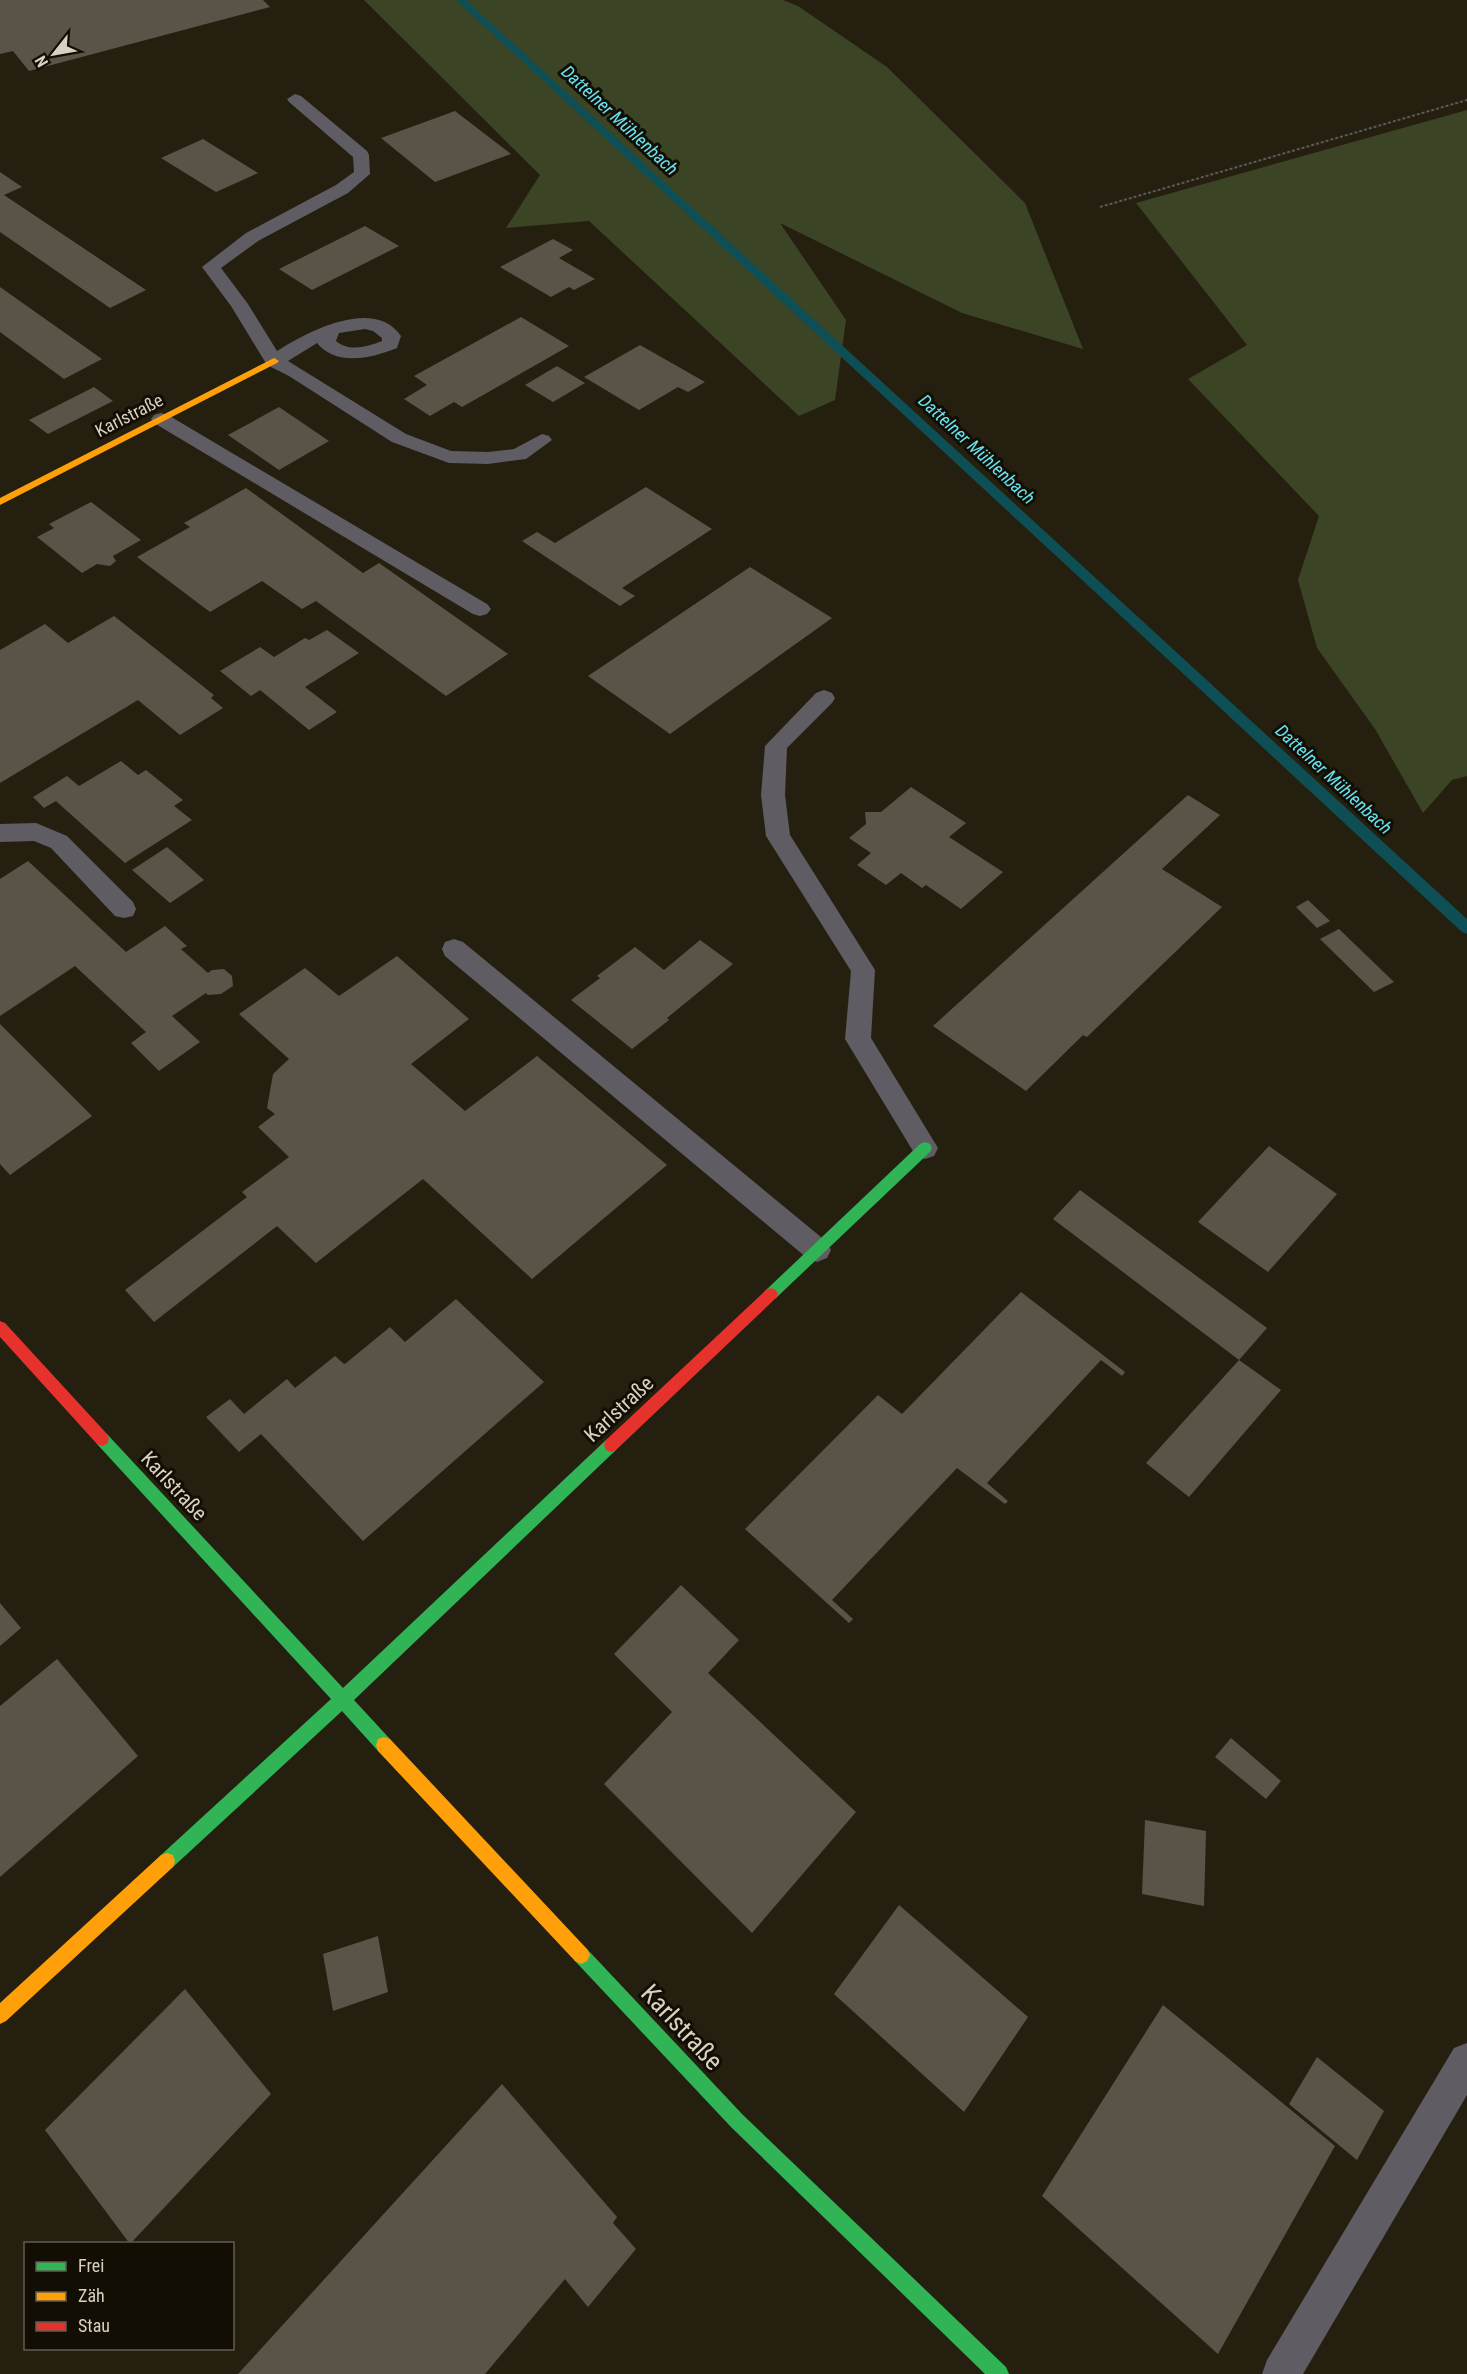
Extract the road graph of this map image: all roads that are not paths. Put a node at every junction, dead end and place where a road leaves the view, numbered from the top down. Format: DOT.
graph roads {
  1 [pos="294,99"];
  2 [pos="329,331"];
  3 [pos="274,361"];
  4 [pos="161,419"];
  5 [pos="542,440"];
  6 [pos="0,502"];
  7 [pos="480,609"];
  8 [pos="824,698"];
  9 [pos="0,833"];
  10 [pos="124,909"];
  11 [pos="454,949"];
  12 [pos="925,1148"];
  13 [pos="817,1250"];
  14 [pos="0,1327"];
  15 [pos="342,1700"];
  16 [pos="0,2015"];
  17 [pos="1467,2061"];
  18 [pos="999,2374"];
  19 [pos="1281,2374"];
  1 -- 3 [label="lane"];
  2 -- 3 [label="lane"];
  3 -- 4 [label="street, Karlstraße"];
  3 -- 5 [label="lane"];
  4 -- 6 [label="street, Karlstraße"];
  4 -- 7 [label="lane"];
  8 -- 12 [label="lane"];
  9 -- 10 [label="lane"];
  11 -- 13 [label="lane"];
  12 -- 13 [label="street, Karlstraße"];
  13 -- 15 [label="street, Karlstraße"];
  14 -- 15 [label="street, Karlstraße"];
  15 -- 16 [label="street, Karlstraße"];
  15 -- 18 [label="street, Karlstraße"];
  17 -- 19 [label="lane"];
}
